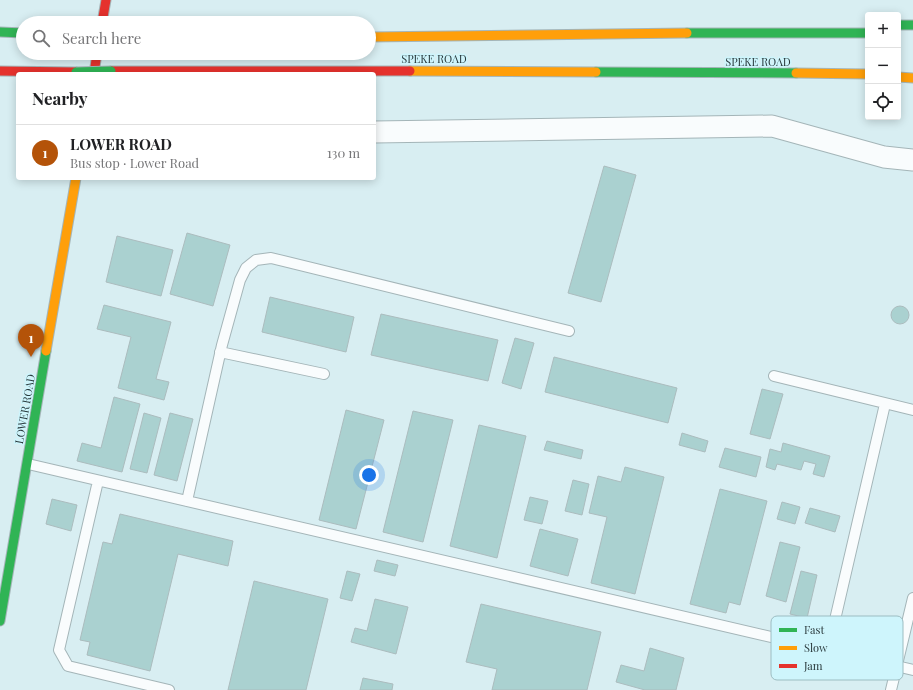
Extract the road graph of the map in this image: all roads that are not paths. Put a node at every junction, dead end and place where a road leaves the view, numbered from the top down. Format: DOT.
graph roads {
  1 [pos="106,0"];
  2 [pos="103,16"];
  3 [pos="901,25"];
  4 [pos="913,25"];
  5 [pos="865,27"];
  6 [pos="0,32"];
  7 [pos="16,33"];
  8 [pos="716,33"];
  9 [pos="865,33"];
  10 [pos="901,33"];
  11 [pos="913,33"];
  12 [pos="376,37"];
  13 [pos="96,60"];
  14 [pos="0,71"];
  15 [pos="94,72"];
  16 [pos="901,74"];
  17 [pos="913,74"];
  18 [pos="865,75"];
  19 [pos="901,77"];
  20 [pos="913,78"];
  21 [pos="376,132"];
  22 [pos="913,160"];
  23 [pos="76,180"];
  24 [pos="569,331"];
  25 [pos="220,352"];
  26 [pos="324,374"];
  27 [pos="774,376"];
  28 [pos="885,404"];
  29 [pos="913,410"];
  30 [pos="28,464"];
  31 [pos="98,481"];
  32 [pos="187,501"];
  33 [pos="913,598"];
  34 [pos="836,616"];
  35 [pos="0,621"];
  36 [pos="771,637"];
  37 [pos="903,640"];
  38 [pos="903,668"];
  39 [pos="913,670"];
  40 [pos="894,680"];
  41 [pos="169,690"];
  42 [pos="891,690"];
  1 -- 2 [label="main road"];
  3 -- 4 [label="main road"];
  5 -- 8 [label="main road"];
  6 -- 7 [label="main road"];
  8 -- 9 [label="main road, SPEKE ROAD"];
  8 -- 12 [label="main road, SPEKE ROAD"];
  10 -- 11 [label="main road"];
  13 -- 15 [label="main road"];
  14 -- 18 [label="main road, SPEKE ROAD, bridge"];
  16 -- 17 [label="main road"];
  19 -- 20 [label="main road"];
  21 -- 22 [label="street"];
  23 -- 30 [label="main road, LOWER ROAD"];
  24 -- 25 [label="lane"];
  25 -- 26 [label="lane"];
  25 -- 32 [label="lane"];
  27 -- 28 [label="lane"];
  28 -- 29 [label="lane"];
  28 -- 34 [label="lane"];
  30 -- 31 [label="lane"];
  30 -- 35 [label="main road, LOWER ROAD"];
  31 -- 32 [label="lane"];
  31 -- 41 [label="lane"];
  32 -- 36 [label="lane"];
  33 -- 37 [label="lane"];
  38 -- 39 [label="lane"];
  40 -- 42 [label="lane"];
}
